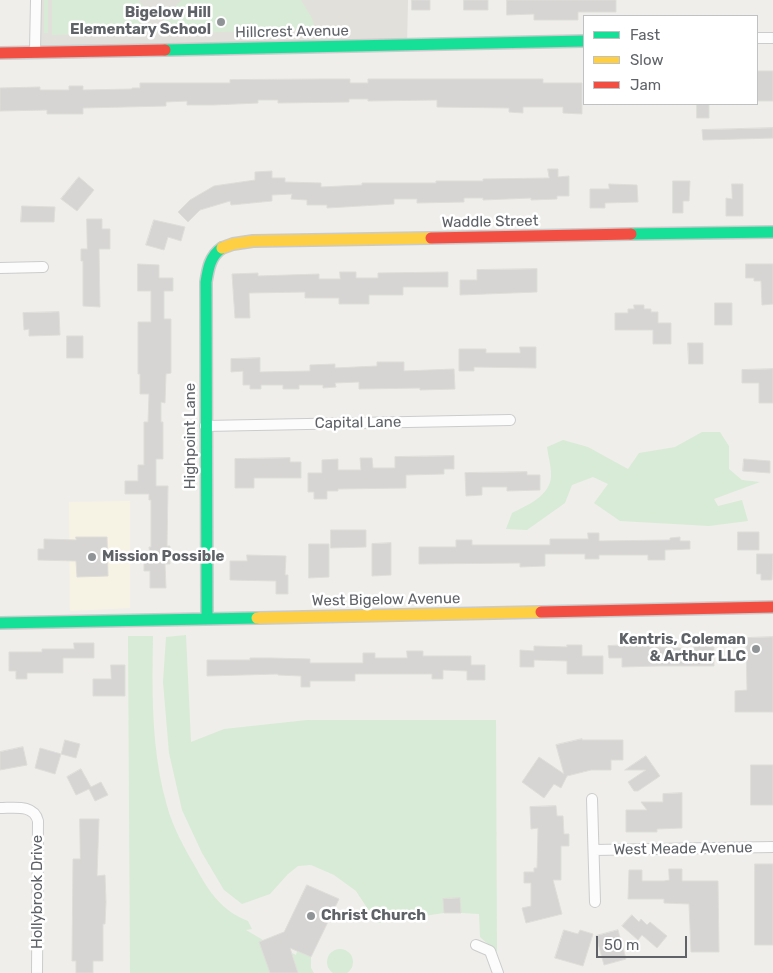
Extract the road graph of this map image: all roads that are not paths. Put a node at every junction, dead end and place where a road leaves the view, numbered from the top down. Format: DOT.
graph roads {
  1 [pos="36,0"];
  2 [pos="758,38"];
  3 [pos="773,38"];
  4 [pos="583,41"];
  5 [pos="35,51"];
  6 [pos="0,53"];
  7 [pos="773,232"];
  8 [pos="212,256"];
  9 [pos="0,268"];
  10 [pos="43,268"];
  11 [pos="510,420"];
  12 [pos="206,426"];
  13 [pos="773,607"];
  14 [pos="207,618"];
  15 [pos="0,623"];
  16 [pos="592,799"];
  17 [pos="0,808"];
  18 [pos="773,847"];
  19 [pos="594,850"];
  20 [pos="595,902"];
  21 [pos="476,944"];
  22 [pos="37,973"];
  23 [pos="498,973"];
  1 -- 5 [label="street"];
  2 -- 3 [label="street"];
  4 -- 5 [label="street, Hillcrest Avenue"];
  5 -- 6 [label="street, Hillcrest Avenue"];
  7 -- 8 [label="street, Waddle Street"];
  8 -- 12 [label="street, Highpoint Lane"];
  9 -- 10 [label="street"];
  11 -- 12 [label="street, Capital Lane"];
  12 -- 14 [label="street, Highpoint Lane"];
  13 -- 14 [label="street, West Bigelow Avenue"];
  14 -- 15 [label="street, West Bigelow Avenue"];
  16 -- 19 [label="street, West Meade Avenue"];
  17 -- 22 [label="street, Hollybrook Drive"];
  18 -- 19 [label="street, West Meade Avenue"];
  19 -- 20 [label="street, West Meade Avenue"];
  21 -- 23 [label="street"];
}
